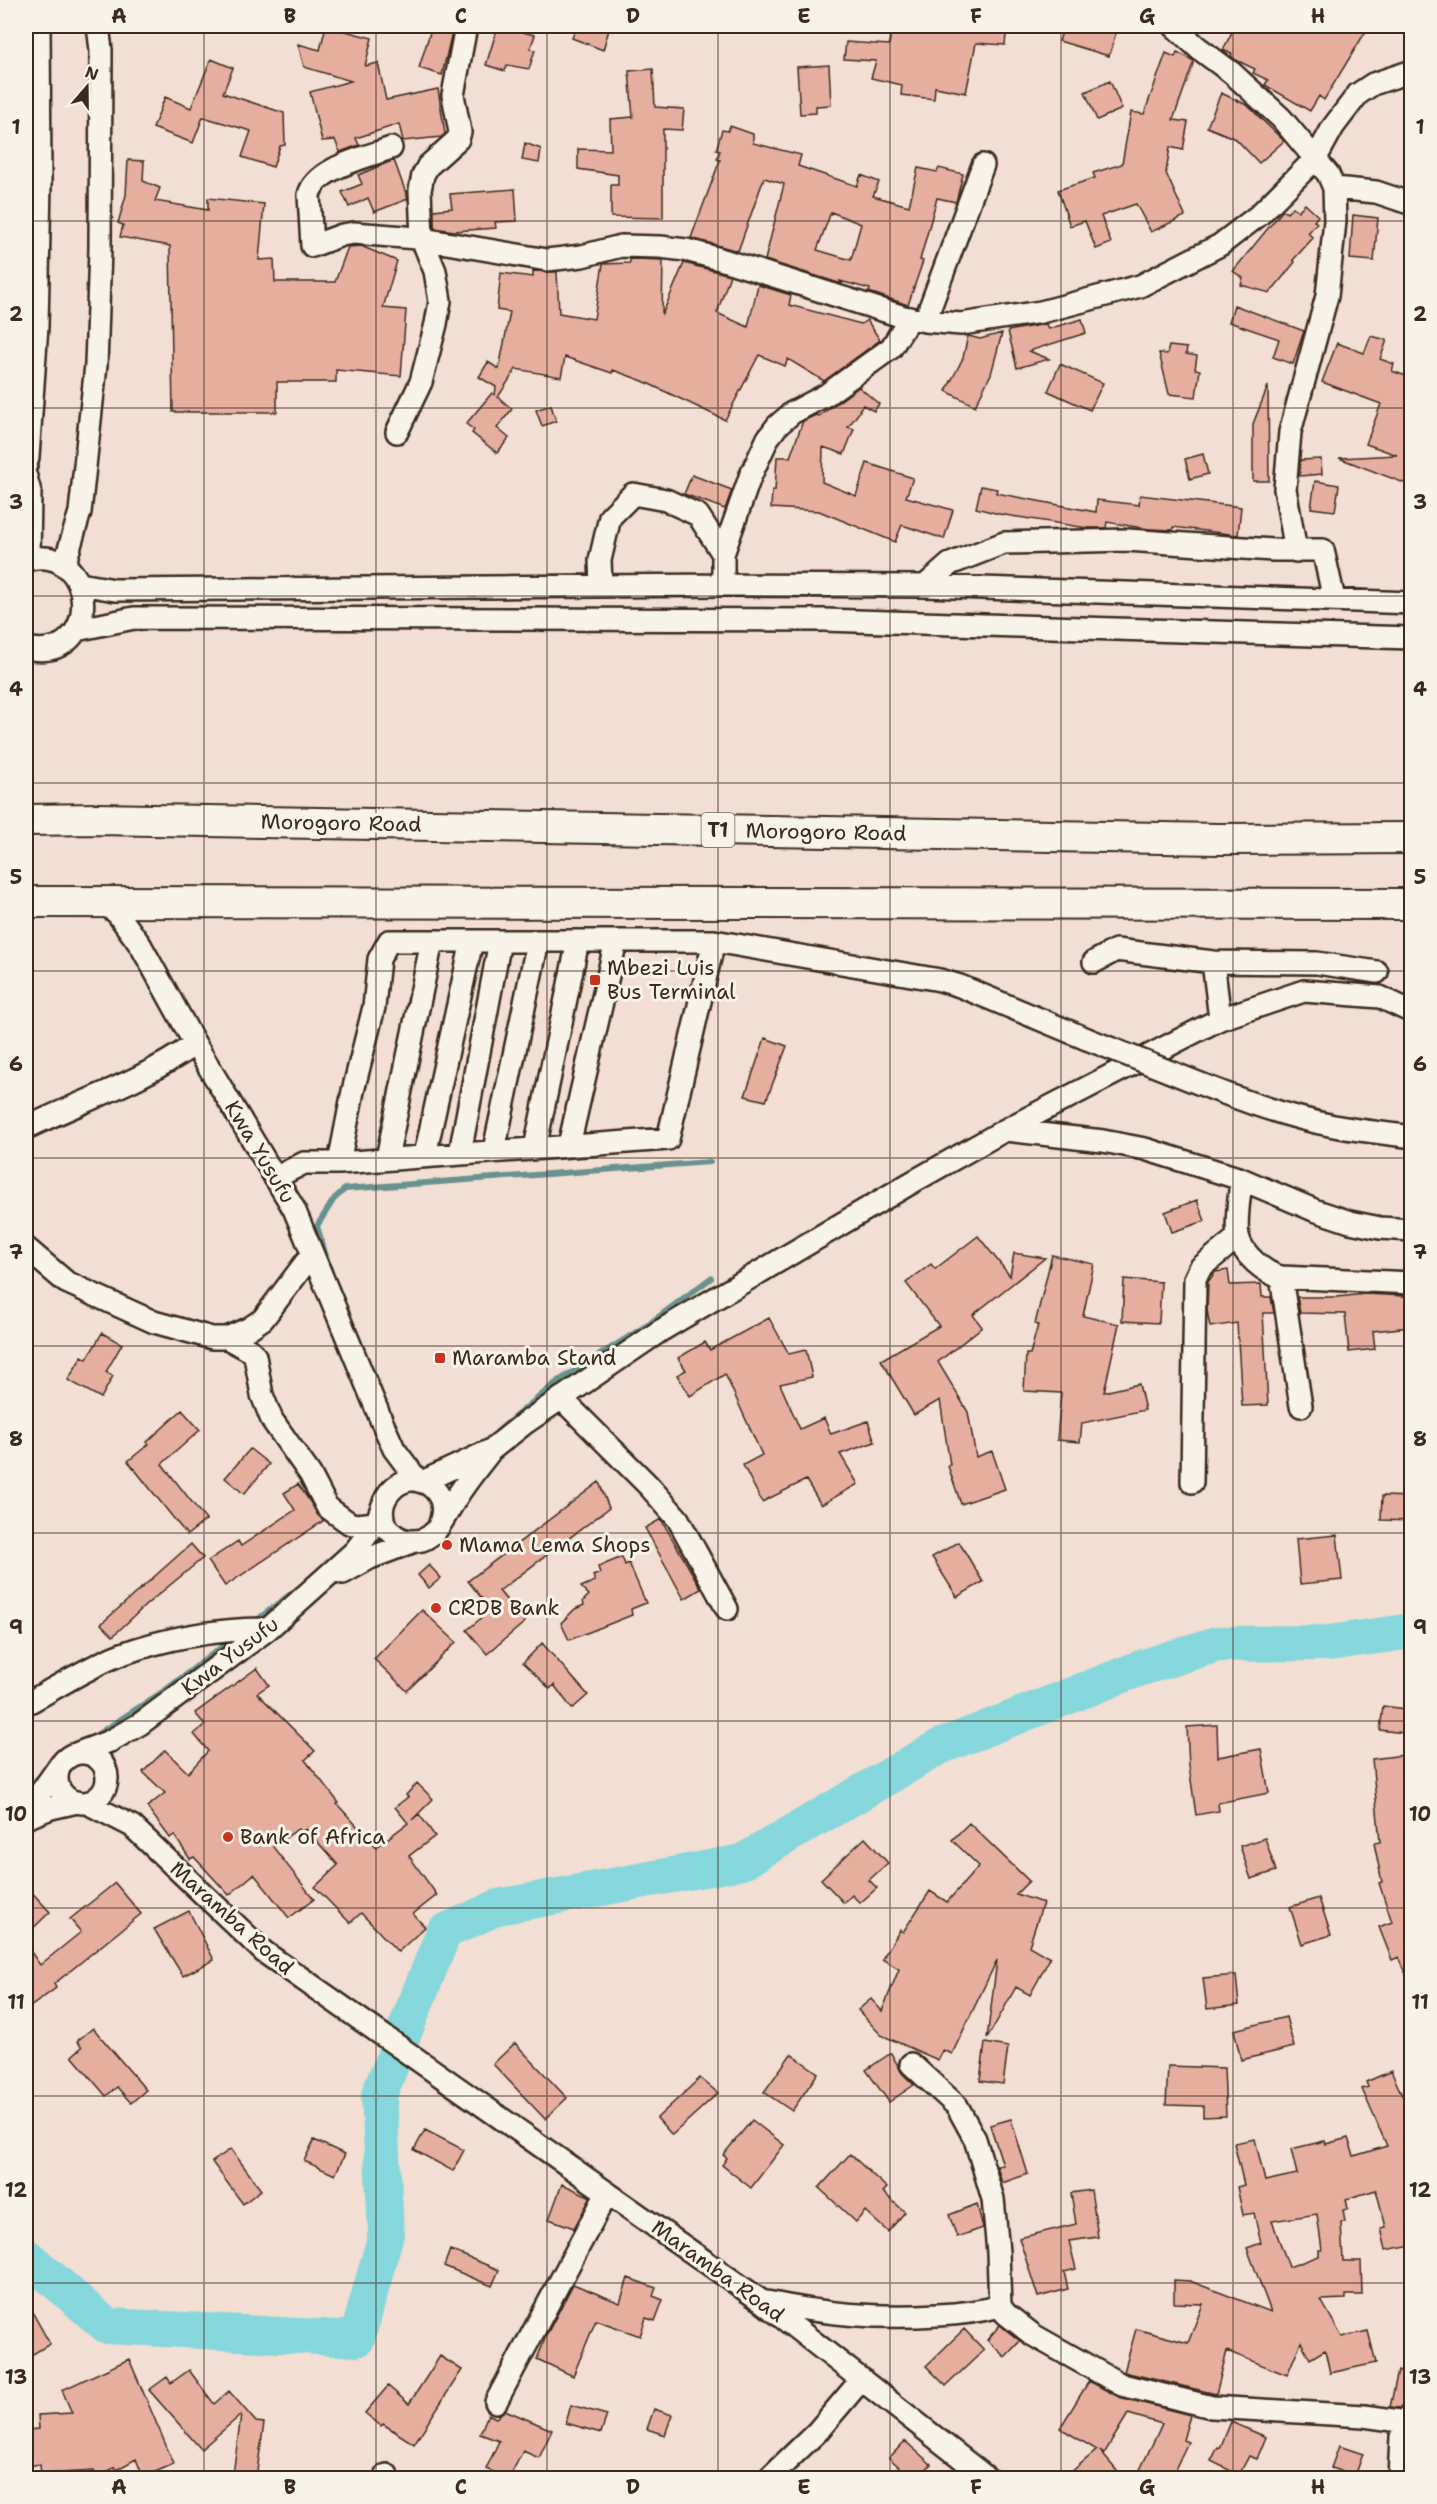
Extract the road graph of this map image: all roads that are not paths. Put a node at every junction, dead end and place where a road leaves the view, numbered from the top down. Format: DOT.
graph roads {
  1 [pos="39,26"];
  2 [pos="98,26"];
  3 [pos="466,26"];
  4 [pos="1174,26"];
  5 [pos="1412,70"];
  6 [pos="391,148"];
  7 [pos="1316,158"];
  8 [pos="983,165"];
  9 [pos="33,183"];
  10 [pos="1334,188"];
  11 [pos="1412,204"];
  12 [pos="422,239"];
  13 [pos="917,319"];
  14 [pos="31,326"];
  15 [pos="397,432"];
  16 [pos="26,465"];
  17 [pos="26,477"];
  18 [pos="1296,551"];
  19 [pos="723,554"];
  20 [pos="27,560"];
  21 [pos="64,566"];
  22 [pos="80,584"];
  23 [pos="723,585"];
  24 [pos="601,586"];
  25 [pos="925,586"];
  26 [pos="1334,599"];
  27 [pos="1412,603"];
  28 [pos="76,630"];
  29 [pos="1412,638"];
  30 [pos="26,648"];
  31 [pos="26,820"];
  32 [pos="1412,838"];
  33 [pos="26,902"];
  34 [pos="102,902"];
  35 [pos="1412,904"];
  36 [pos="432,941"];
  37 [pos="472,941"];
  38 [pos="500,941"];
  39 [pos="538,941"];
  40 [pos="578,941"];
  41 [pos="616,941"];
  42 [pos="714,941"];
  43 [pos="1094,962"];
  44 [pos="1213,962"];
  45 [pos="1377,972"];
  46 [pos="1412,1012"];
  47 [pos="1220,1019"];
  48 [pos="195,1044"];
  49 [pos="26,1128"];
  50 [pos="1005,1130"];
  51 [pos="1412,1137"];
  52 [pos="569,1145"];
  53 [pos="535,1148"];
  54 [pos="494,1150"];
  55 [pos="460,1153"];
  56 [pos="425,1155"];
  57 [pos="387,1158"];
  58 [pos="339,1163"];
  59 [pos="275,1178"];
  60 [pos="1241,1179"];
  61 [pos="1412,1230"];
  62 [pos="1238,1237"];
  63 [pos="26,1248"];
  64 [pos="312,1254"];
  65 [pos="1281,1277"];
  66 [pos="1412,1282"];
  67 [pos="227,1338"];
  68 [pos="561,1398"];
  69 [pos="1301,1406"];
  70 [pos="382,1422"];
  71 [pos="491,1450"];
  72 [pos="420,1481"];
  73 [pos="1192,1482"];
  74 [pos="381,1509"];
  75 [pos="440,1524"];
  76 [pos="416,1541"];
  77 [pos="318,1585"];
  78 [pos="726,1609"];
  79 [pos="268,1629"];
  80 [pos="26,1704"];
  81 [pos="140,1724"];
  82 [pos="70,1758"];
  83 [pos="107,1778"];
  84 [pos="82,1802"];
  85 [pos="26,1813"];
  86 [pos="26,1818"];
  87 [pos="132,1826"];
  88 [pos="911,2064"];
  89 [pos="607,2193"];
  90 [pos="760,2300"];
  91 [pos="1000,2306"];
  92 [pos="862,2379"];
  93 [pos="496,2402"];
  94 [pos="1409,2418"];
  95 [pos="769,2478"];
  96 [pos="987,2478"];
  97 [pos="1399,2478"];
  1 -- 9 [label="street"];
  2 -- 21 [label="street"];
  3 -- 12 [label="street"];
  4 -- 7 [label="street"];
  5 -- 7 [label="street"];
  6 -- 12 [label="street"];
  7 -- 10 [label="street"];
  7 -- 13 [label="street"];
  8 -- 13 [label="street"];
  9 -- 14 [label="street"];
  10 -- 11 [label="street"];
  10 -- 18 [label="street"];
  12 -- 13 [label="street"];
  12 -- 15 [label="street"];
  13 -- 19 [label="street"];
  14 -- 16 [label="street"];
  17 -- 20 [label="street"];
  18 -- 25 [label="street"];
  18 -- 26 [label="street"];
  19 -- 23 [label="street"];
  19 -- 24 [label="street"];
  20 -- 21 [label="street"];
  21 -- 22 [label="street"];
  22 -- 24 [label="street"];
  22 -- 28 [label="street"];
  23 -- 24 [label="street"];
  23 -- 25 [label="street"];
  25 -- 26 [label="street"];
  26 -- 27 [label="street"];
  28 -- 29 [label="street"];
  28 -- 30 [label="street"];
  31 -- 32 [label="highway, Morogoro Road / T1"];
  33 -- 34 [label="highway"];
  34 -- 35 [label="highway"];
  34 -- 48 [label="street, Kwa Yusufu"];
  36 -- 37 [label="street"];
  36 -- 57 [label="street"];
  36 -- 58 [label="street"];
  37 -- 38 [label="street"];
  37 -- 56 [label="street"];
  38 -- 39 [label="street"];
  38 -- 55 [label="street"];
  39 -- 40 [label="street"];
  39 -- 54 [label="street"];
  40 -- 41 [label="street"];
  40 -- 53 [label="street"];
  41 -- 42 [label="street"];
  41 -- 52 [label="street"];
  42 -- 51 [label="street, bridge"];
  42 -- 52 [label="street"];
  43 -- 44 [label="street"];
  44 -- 45 [label="street"];
  44 -- 47 [label="street"];
  46 -- 47 [label="street"];
  47 -- 50 [label="street"];
  48 -- 49 [label="street"];
  48 -- 59 [label="street, Kwa Yusufu"];
  50 -- 60 [label="street"];
  50 -- 68 [label="street"];
  52 -- 53 [label="street"];
  53 -- 54 [label="street"];
  54 -- 55 [label="street"];
  55 -- 56 [label="street"];
  56 -- 57 [label="street"];
  57 -- 58 [label="street"];
  58 -- 59 [label="street"];
  59 -- 64 [label="street, Kwa Yusufu"];
  60 -- 61 [label="street"];
  60 -- 62 [label="street"];
  62 -- 65 [label="street"];
  62 -- 73 [label="street"];
  63 -- 67 [label="street"];
  64 -- 67 [label="street"];
  64 -- 70 [label="street, Kwa Yusufu"];
  65 -- 66 [label="street"];
  65 -- 69 [label="street"];
  67 -- 74 [label="street"];
  68 -- 71 [label="street"];
  68 -- 78 [label="street"];
  70 -- 72 [label="street, Kwa Yusufu"];
  70 -- 74 [label="street, Kwa Yusufu"];
  71 -- 72 [label="street"];
  71 -- 75 [label="street"];
  72 -- 74 [label="street"];
  72 -- 75 [label="street"];
  74 -- 76 [label="street"];
  74 -- 77 [label="street, Kwa Yusufu"];
  75 -- 76 [label="street"];
  76 -- 77 [label="street, Kwa Yusufu"];
  77 -- 79 [label="street, Kwa Yusufu"];
  79 -- 80 [label="street"];
  79 -- 81 [label="street, Kwa Yusufu"];
  81 -- 82 [label="street, Kwa Yusufu"];
  81 -- 83 [label="street, Kwa Yusufu"];
  82 -- 83 [label="street"];
  82 -- 84 [label="street"];
  82 -- 85 [label="street"];
  83 -- 84 [label="street"];
  83 -- 87 [label="street, Maramba Road"];
  84 -- 86 [label="street"];
  84 -- 87 [label="street, Maramba Road"];
  87 -- 89 [label="street, Maramba Road"];
  88 -- 91 [label="street"];
  89 -- 90 [label="street, Maramba Road"];
  89 -- 93 [label="street"];
  90 -- 91 [label="street"];
  90 -- 92 [label="street, Maramba Road"];
  91 -- 94 [label="street"];
  92 -- 95 [label="street"];
  92 -- 96 [label="street, Maramba Road"];
  94 -- 97 [label="street"];
}
